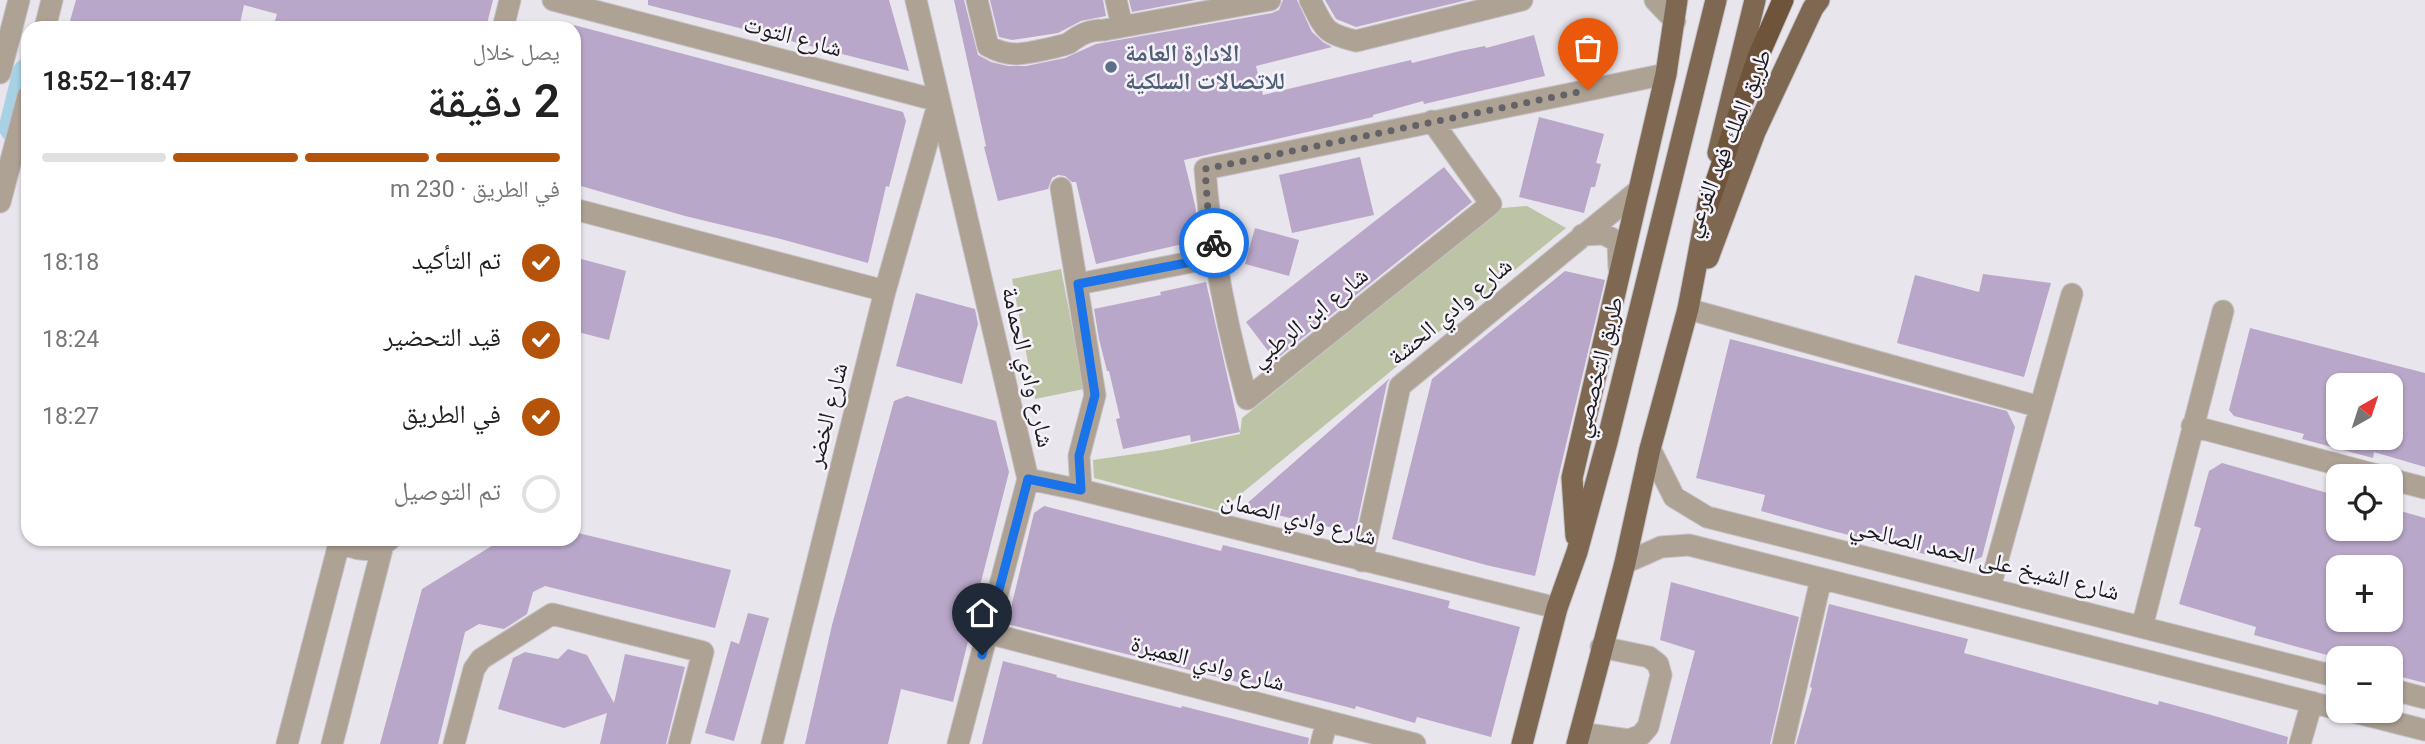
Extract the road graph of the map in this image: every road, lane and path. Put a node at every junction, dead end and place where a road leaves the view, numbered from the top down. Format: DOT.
graph roads {
  1 [pos="19,0"];
  2 [pos="52,0"];
  3 [pos="510,0"];
  4 [pos="553,0"];
  5 [pos="916,0"];
  6 [pos="976,0"];
  7 [pos="1116,0"];
  8 [pos="1270,0"];
  9 [pos="1310,0"];
  10 [pos="1522,0"];
  11 [pos="1655,0"];
  12 [pos="1716,0"];
  13 [pos="1755,0"];
  14 [pos="1783,0"];
  15 [pos="1819,0"];
  16 [pos="1676,11"];
  17 [pos="47,21"];
  18 [pos="505,21"];
  19 [pos="1122,26"];
  20 [pos="0,72"];
  21 [pos="1666,74"];
  22 [pos="939,101"];
  23 [pos="1432,121"];
  24 [pos="21,122"];
  25 [pos="1060,188"];
  26 [pos="1639,190"];
  27 [pos="0,202"];
  28 [pos="1708,205"];
  29 [pos="581,211"];
  30 [pos="1582,235"];
  31 [pos="1217,257"];
  32 [pos="1619,270"];
  33 [pos="1078,284"];
  34 [pos="885,291"];
  35 [pos="2072,294"];
  36 [pos="1688,309"];
  37 [pos="2223,311"];
  38 [pos="2040,407"];
  39 [pos="2192,426"];
  40 [pos="1650,449"];
  41 [pos="2336,464"];
  42 [pos="1028,479"];
  43 [pos="2403,482"];
  44 [pos="2425,488"];
  45 [pos="1081,490"];
  46 [pos="337,546"];
  47 [pos="350,546"];
  48 [pos="378,546"];
  49 [pos="386,546"];
  50 [pos="1577,552"];
  51 [pos="1362,561"];
  52 [pos="1625,564"];
  53 [pos="1821,579"];
  54 [pos="1990,587"];
  55 [pos="1557,608"];
  56 [pos="2142,627"];
  57 [pos="988,633"];
  58 [pos="1601,647"];
  59 [pos="2326,674"];
  60 [pos="2403,693"];
  61 [pos="2425,698"];
  62 [pos="2312,702"];
  63 [pos="2326,706"];
  64 [pos="1327,721"];
  65 [pos="2397,723"];
  66 [pos="2425,730"];
  67 [pos="1578,738"];
  68 [pos="287,744"];
  69 [pos="332,744"];
  70 [pos="454,744"];
  71 [pos="679,744"];
  72 [pos="772,744"];
  73 [pos="958,744"];
  74 [pos="1321,744"];
  75 [pos="1415,744"];
  76 [pos="1522,744"];
  77 [pos="1783,744"];
  78 [pos="2300,744"];
  1 -- 20 [label="street"];
  2 -- 17 [label="street"];
  3 -- 18 [label="street"];
  4 -- 22 [label="street, شارع التوت"];
  5 -- 22 [label="street, شارع وادي الحمامة"];
  6 -- 19 [label="street"];
  7 -- 19 [label="street"];
  8 -- 19 [label="street"];
  9 -- 10 [label="street"];
  11 -- 16 [label="street"];
  12 -- 50 [label="main road, طريق التخصصي"];
  13 -- 28 [label="main road"];
  14 -- 28 [label="highway"];
  15 -- 36 [label="main road, طريق الملك فهد الفرعي"];
  16 -- 21 [label="main road"];
  21 -- 23 [label="street, شارع ابن الرطبي"];
  21 -- 26 [label="main road"];
  22 -- 34 [label="street, شارع الخضر"];
  22 -- 42 [label="street, شارع وادي الحمامة"];
  23 -- 31 [label="street, شارع ابن الرطبي"];
  23 -- 31 [label="street, شارع ابن الرطبي"];
  24 -- 27 [label="street"];
  25 -- 33 [label="street"];
  26 -- 30 [label="street, شارع وادي الحشة"];
  26 -- 32 [label="main road"];
  28 -- 36 [label="main road"];
  29 -- 34 [label="street"];
  30 -- 32 [label="street"];
  30 -- 51 [label="street, شارع وادي الحشة"];
  31 -- 33 [label="street"];
  32 -- 50 [label="main road"];
  33 -- 45 [label="street"];
  34 -- 72 [label="street, شارع الخضر"];
  35 -- 38 [label="street"];
  36 -- 38 [label="street"];
  36 -- 40 [label="main road"];
  37 -- 39 [label="street"];
  38 -- 54 [label="street"];
  39 -- 41 [label="street"];
  39 -- 56 [label="street"];
  40 -- 52 [label="main road"];
  40 -- 54 [label="street, شارع الشيخ على الحمد الصالحي"];
  42 -- 45 [label="street, شارع وادي الصمان"];
  42 -- 57 [label="street, شارع وادي الحمامة"];
  43 -- 44 [label="street"];
  45 -- 51 [label="street, شارع وادي الصمان"];
  46 -- 68 [label="street"];
  47 -- 48 [label="street"];
  49 -- 69 [label="street"];
  50 -- 55 [label="main road, طريق التخصصي"];
  51 -- 55 [label="street, شارع وادي الصمان"];
  52 -- 53 [label="street"];
  52 -- 58 [label="main road"];
  53 -- 62 [label="street"];
  53 -- 77 [label="street"];
  54 -- 56 [label="street, شارع الشيخ على الحمد الصالحي"];
  55 -- 76 [label="main road, طريق التخصصي"];
  56 -- 59 [label="street, شارع الشيخ على الحمد الصالحي"];
  57 -- 64 [label="street, شارع وادي العميرة"];
  57 -- 73 [label="street, شارع وادي الحمامة"];
  58 -- 67 [label="main road"];
  58 -- 67 [label="street"];
  60 -- 61 [label="street"];
  62 -- 63 [label="street"];
  62 -- 78 [label="street"];
  64 -- 74 [label="street"];
  64 -- 75 [label="street, شارع وادي العميرة"];
  65 -- 66 [label="street"];
  70 -- 71 [label="street"];
}
